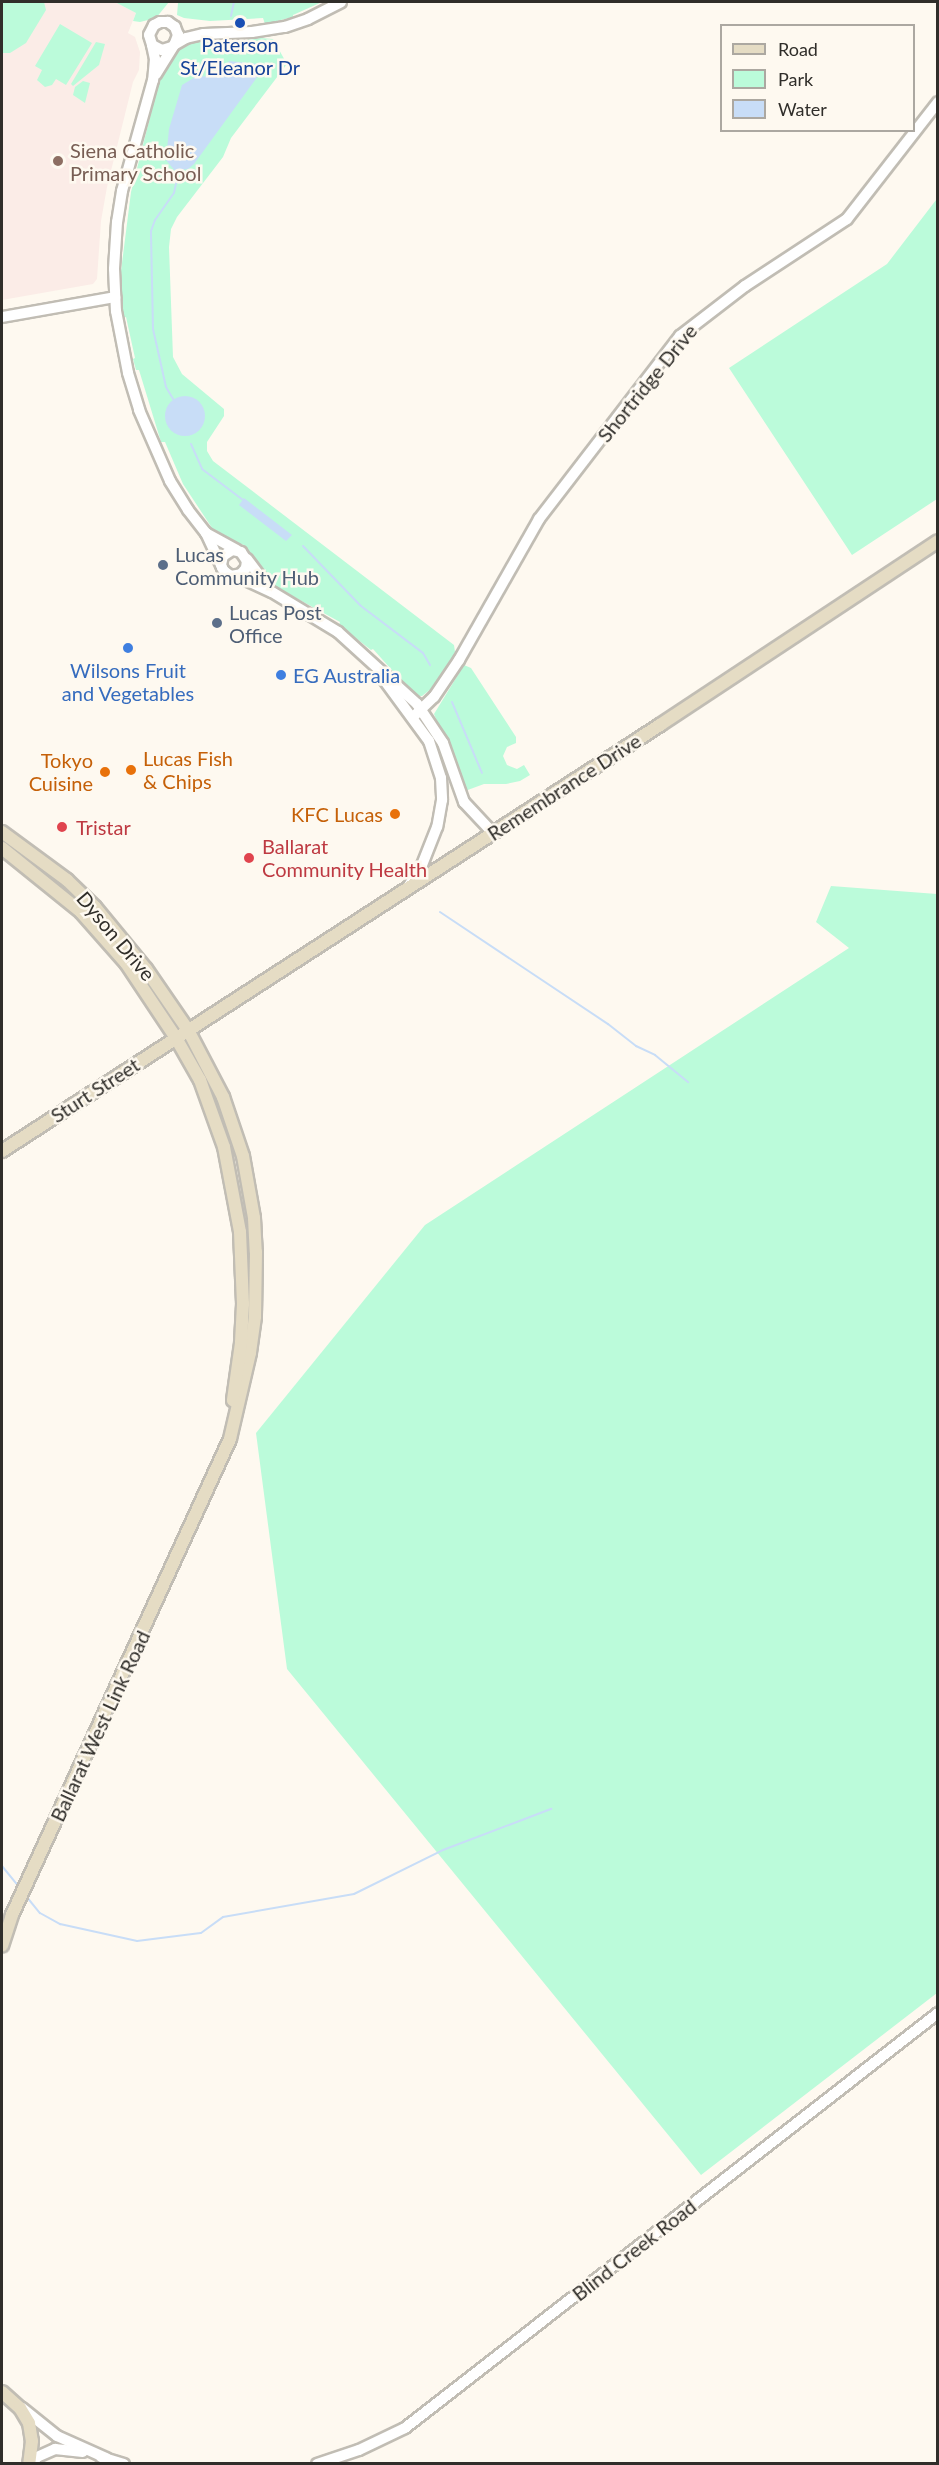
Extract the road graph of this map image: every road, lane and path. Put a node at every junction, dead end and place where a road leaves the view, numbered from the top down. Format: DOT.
graph roads {
  1 [pos="341,2"];
  2 [pos="175,27"];
  3 [pos="204,34"];
  4 [pos="152,45"];
  5 [pos="173,46"];
  6 [pos="153,81"];
  7 [pos="938,102"];
  8 [pos="915,132"];
  9 [pos="915,132"];
  10 [pos="115,297"];
  11 [pos="2,317"];
  12 [pos="206,533"];
  13 [pos="938,541"];
  14 [pos="241,553"];
  15 [pos="221,565"];
  16 [pos="237,576"];
  17 [pos="272,592"];
  18 [pos="417,713"];
  19 [pos="2,832"];
  20 [pos="493,833"];
  21 [pos="2,848"];
  22 [pos="406,889"];
  23 [pos="188,1030"];
  24 [pos="176,1038"];
  25 [pos="2,1151"];
  26 [pos="200,1507"];
  27 [pos="2,1945"];
  28 [pos="938,2013"];
  29 [pos="2,2391"];
  30 [pos="14,2401"];
  31 [pos="106,2458"];
  32 [pos="30,2463"];
  33 [pos="124,2463"];
  34 [pos="317,2463"];
  1 -- 3 [label="street"];
  2 -- 3 [label="street"];
  2 -- 4 [label="street"];
  2 -- 5 [label="street"];
  3 -- 5 [label="street"];
  4 -- 5 [label="street"];
  4 -- 6 [label="street"];
  5 -- 6 [label="street"];
  6 -- 10 [label="street"];
  7 -- 9 [label="street, Shortridge Drive"];
  8 -- 18 [label="street, Shortridge Drive"];
  10 -- 11 [label="street"];
  10 -- 12 [label="street"];
  12 -- 14 [label="street"];
  12 -- 15 [label="street"];
  13 -- 20 [label="main road, Remembrance Drive"];
  14 -- 15 [label="street"];
  14 -- 16 [label="street"];
  14 -- 17 [label="street"];
  15 -- 16 [label="street"];
  16 -- 17 [label="street"];
  17 -- 18 [label="street"];
  18 -- 20 [label="street"];
  18 -- 22 [label="street"];
  19 -- 23 [label="main road, Dyson Drive"];
  20 -- 22 [label="main road, Remembrance Drive"];
  21 -- 24 [label="main road, Dyson Drive"];
  22 -- 23 [label="main road, Remembrance Drive"];
  23 -- 24 [label="main road, Sturt Street"];
  23 -- 26 [label="main road, Ballarat West Link Road"];
  24 -- 25 [label="main road, Sturt Street"];
  24 -- 26 [label="main road, Ballarat West Link Road"];
  26 -- 27 [label="main road, Ballarat West Link Road"];
  28 -- 34 [label="street, Blind Creek Road"];
  29 -- 30 [label="main road"];
  30 -- 31 [label="street"];
  30 -- 32 [label="main road"];
  31 -- 32 [label="street"];
  31 -- 33 [label="street"];
}
